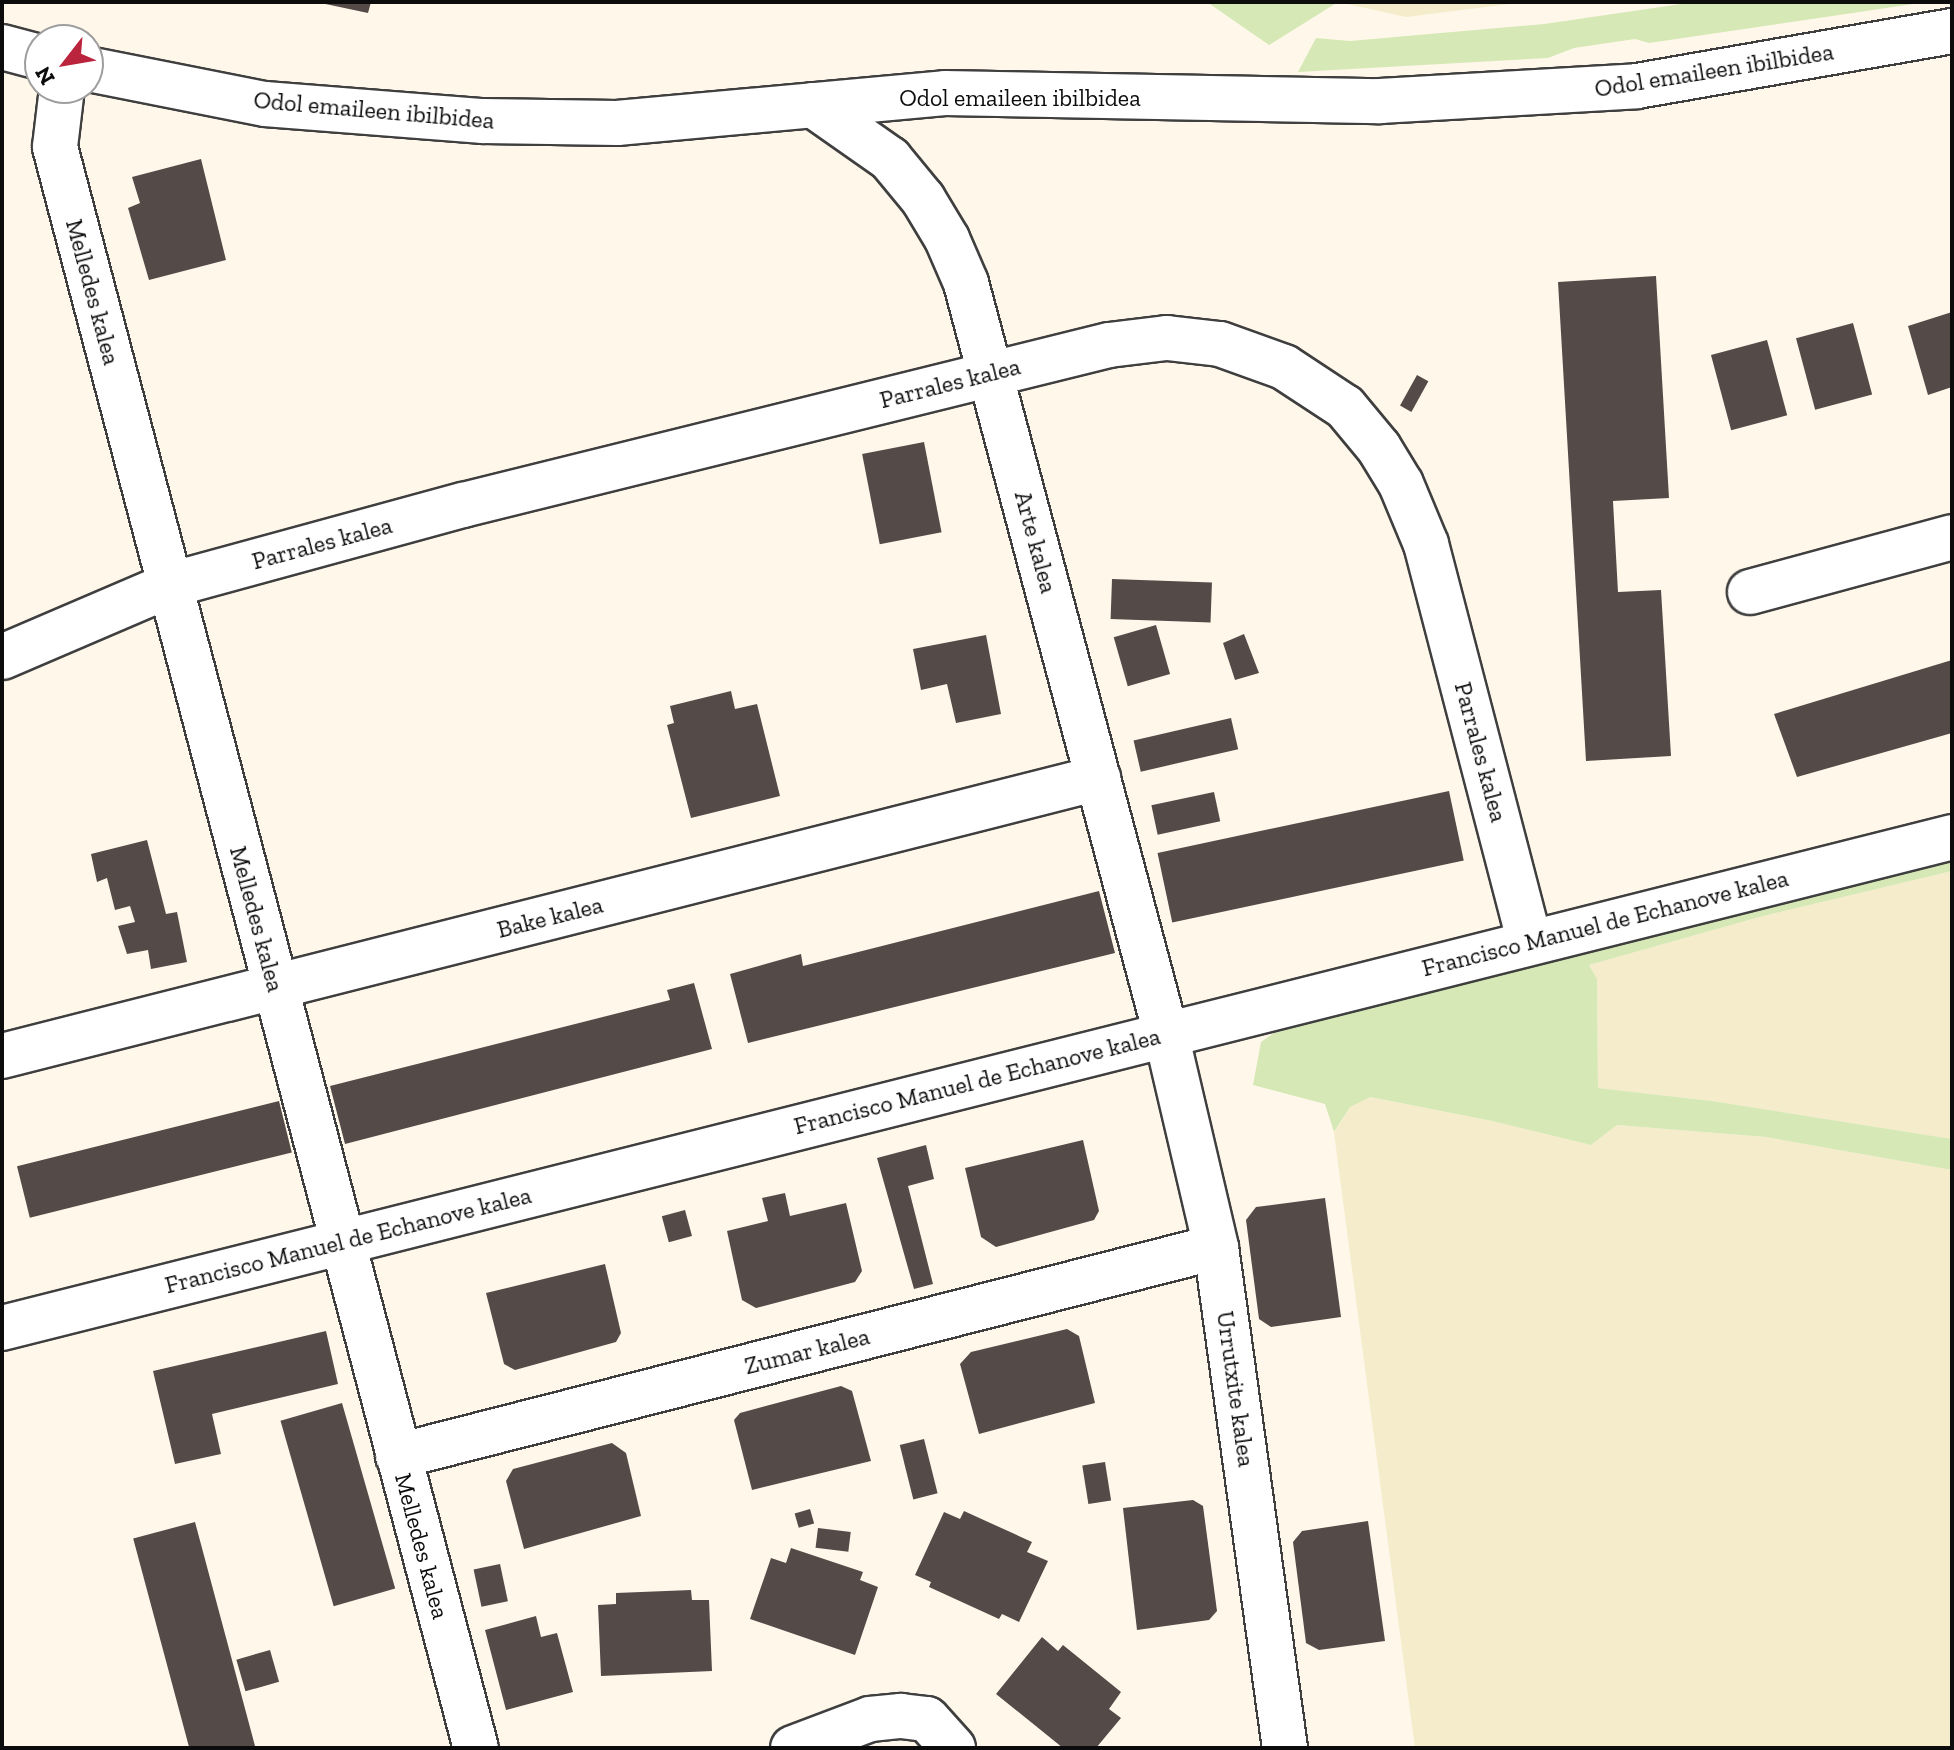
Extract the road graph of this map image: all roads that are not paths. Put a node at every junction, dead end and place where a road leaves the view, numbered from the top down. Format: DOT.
graph roads {
  1 [pos="1952,31"];
  2 [pos="2,47"];
  3 [pos="24,53"];
  4 [pos="104,72"];
  5 [pos="60,104"];
  6 [pos="813,105"];
  7 [pos="991,374"];
  8 [pos="1952,537"];
  9 [pos="170,585"];
  10 [pos="1750,592"];
  11 [pos="2,657"];
  12 [pos="1098,778"];
  13 [pos="1952,837"];
  14 [pos="1530,942"];
  15 [pos="274,988"];
  16 [pos="1166,1034"];
  17 [pos="2,1056"];
  18 [pos="341,1242"];
  19 [pos="1216,1247"];
  20 [pos="2,1328"];
  21 [pos="398,1456"];
  22 [pos="476,1748"];
  23 [pos="793,1748"];
  24 [pos="953,1748"];
  25 [pos="1285,1748"];
  1 -- 6 [label="street, Odol emaileen ibilbidea"];
  2 -- 3 [label="street"];
  4 -- 6 [label="street, Odol emaileen ibilbidea"];
  5 -- 9 [label="street, Melledes kalea"];
  6 -- 7 [label="street, Arte kalea"];
  7 -- 9 [label="street, Parrales kalea"];
  7 -- 12 [label="street, Arte kalea"];
  7 -- 14 [label="street, Parrales kalea"];
  8 -- 10 [label="street"];
  9 -- 11 [label="street, Parrales kalea"];
  9 -- 15 [label="street, Melledes kalea"];
  12 -- 15 [label="street, Bake kalea"];
  12 -- 16 [label="street, Arte kalea"];
  13 -- 14 [label="street, Francisco Manuel de Echanove kalea"];
  14 -- 16 [label="street, Francisco Manuel de Echanove kalea"];
  15 -- 17 [label="street, Bake kalea"];
  15 -- 18 [label="street, Melledes kalea"];
  16 -- 18 [label="street, Francisco Manuel de Echanove kalea"];
  16 -- 19 [label="street, Urrutxite kalea"];
  18 -- 20 [label="street, Francisco Manuel de Echanove kalea"];
  18 -- 21 [label="street, Melledes kalea"];
  19 -- 21 [label="street, Zumar kalea"];
  19 -- 25 [label="street, Urrutxite kalea"];
  21 -- 22 [label="street, Melledes kalea"];
  23 -- 24 [label="street"];
}
